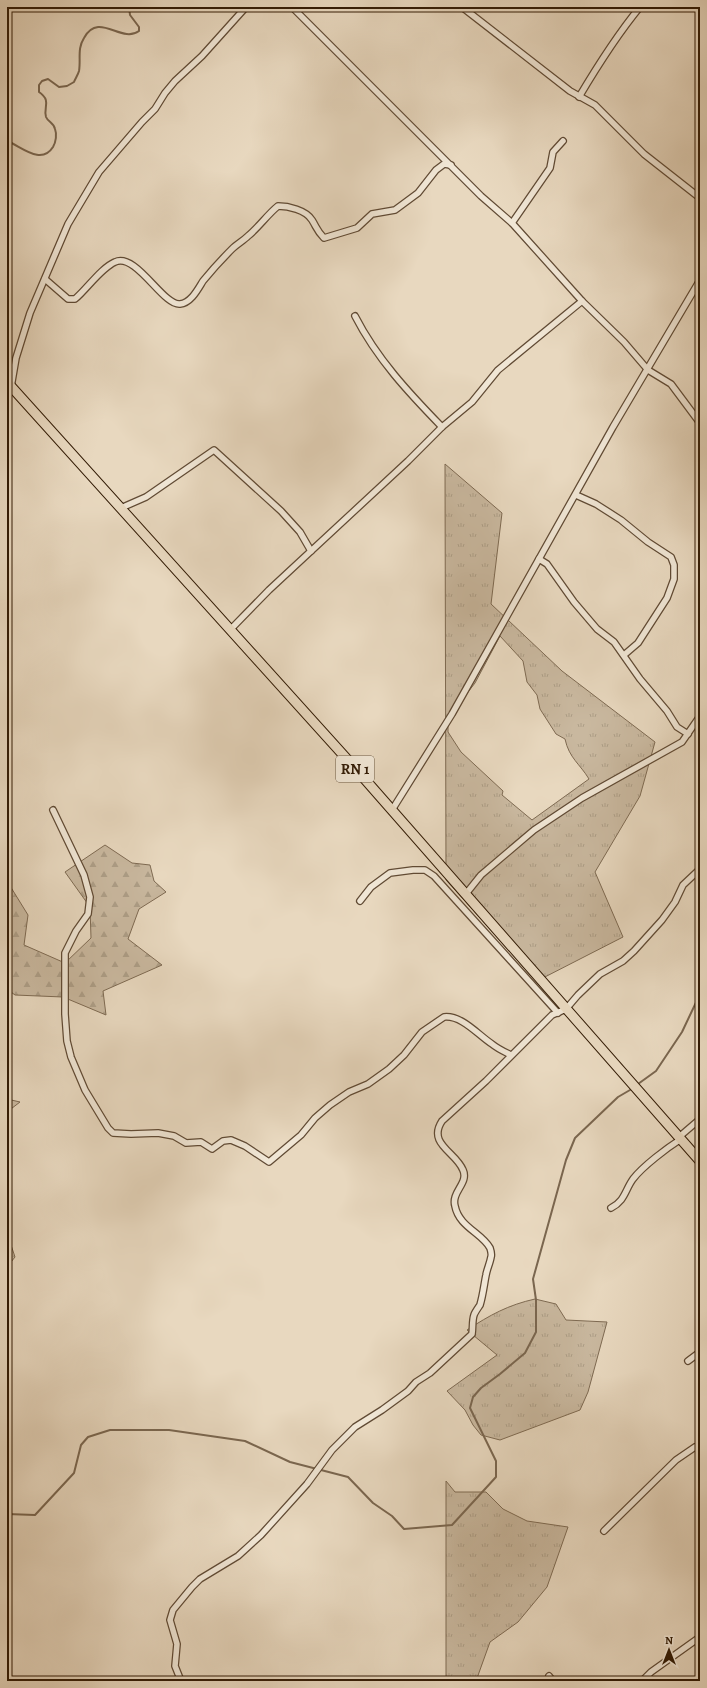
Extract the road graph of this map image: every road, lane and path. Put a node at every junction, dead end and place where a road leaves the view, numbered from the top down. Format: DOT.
graph roads {
  1 [pos="246,7"];
  2 [pos="292,7"];
  3 [pos="462,7"];
  4 [pos="640,7"];
  5 [pos="580,97"];
  6 [pos="562,141"];
  7 [pos="451,165"];
  8 [pos="700,198"];
  9 [pos="512,223"];
  10 [pos="45,279"];
  11 [pos="700,280"];
  12 [pos="582,300"];
  13 [pos="355,316"];
  14 [pos="648,370"];
  15 [pos="9,384"];
  16 [pos="700,423"];
  17 [pos="442,427"];
  18 [pos="576,495"];
  19 [pos="121,508"];
  20 [pos="311,551"];
  21 [pos="538,559"];
  22 [pos="230,630"];
  23 [pos="624,655"];
  24 [pos="699,719"];
  25 [pos="688,734"];
  26 [pos="53,810"];
  27 [pos="392,810"];
  28 [pos="700,869"];
  29 [pos="465,895"];
  30 [pos="360,901"];
  31 [pos="562,1011"];
  32 [pos="511,1055"];
  33 [pos="700,1119"];
  34 [pos="680,1138"];
  35 [pos="700,1160"];
  36 [pos="611,1208"];
  37 [pos="700,1352"];
  38 [pos="688,1361"];
  39 [pos="700,1446"];
  40 [pos="604,1531"];
  41 [pos="700,1637"];
  42 [pos="549,1676"];
  43 [pos="181,1681"];
  44 [pos="554,1681"];
  45 [pos="642,1681"];
  1 -- 10 [label="street"];
  2 -- 7 [label="street"];
  3 -- 5 [label="street"];
  4 -- 5 [label="street"];
  5 -- 8 [label="street"];
  6 -- 9 [label="street"];
  7 -- 9 [label="street"];
  7 -- 10 [label="street"];
  9 -- 12 [label="street"];
  10 -- 15 [label="street"];
  11 -- 14 [label="street"];
  12 -- 14 [label="street"];
  12 -- 17 [label="street"];
  13 -- 17 [label="street"];
  14 -- 16 [label="street"];
  14 -- 18 [label="street"];
  15 -- 19 [label="main road, RN 1"];
  17 -- 20 [label="street"];
  18 -- 21 [label="street"];
  18 -- 23 [label="street"];
  19 -- 20 [label="street"];
  19 -- 22 [label="main road, RN 1"];
  20 -- 22 [label="street"];
  21 -- 23 [label="street"];
  21 -- 27 [label="street"];
  22 -- 27 [label="main road, RN 1"];
  23 -- 25 [label="street"];
  24 -- 25 [label="street"];
  25 -- 29 [label="street"];
  26 -- 32 [label="street"];
  27 -- 29 [label="main road, RN 1"];
  28 -- 31 [label="street"];
  29 -- 31 [label="main road, RN 1"];
  30 -- 31 [label="street"];
  31 -- 32 [label="street"];
  31 -- 34 [label="main road, RN 1"];
  32 -- 43 [label="street"];
  33 -- 34 [label="street"];
  34 -- 35 [label="main road, RN 1"];
  34 -- 36 [label="street"];
  37 -- 38 [label="street"];
  39 -- 40 [label="street"];
  41 -- 45 [label="street"];
  42 -- 44 [label="street"];
}
